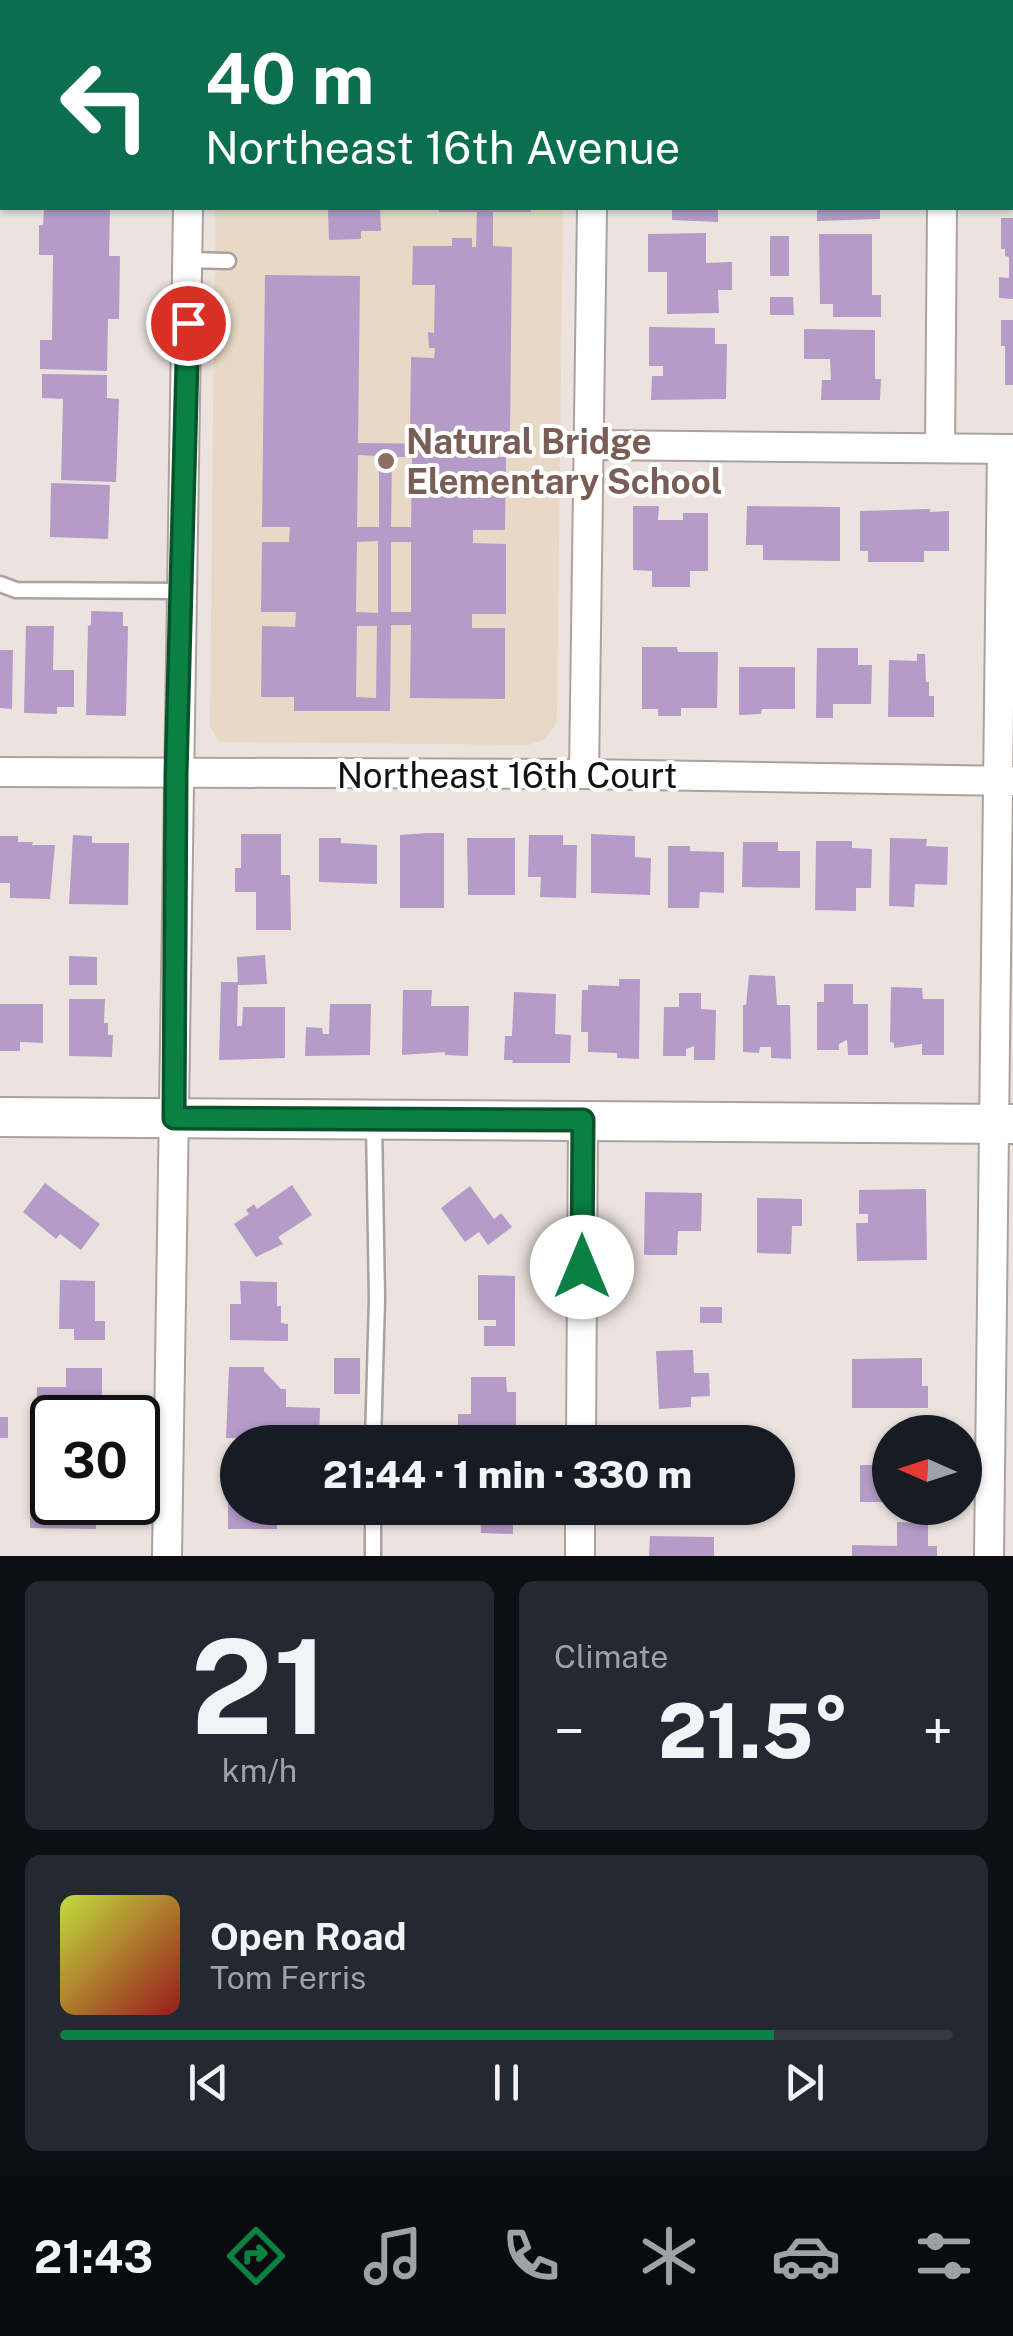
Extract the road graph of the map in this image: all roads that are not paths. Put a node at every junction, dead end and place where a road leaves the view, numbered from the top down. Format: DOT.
graph roads {
  1 [pos="188,210"];
  2 [pos="592,210"];
  3 [pos="942,210"];
  4 [pos="188,260"];
  5 [pos="228,261"];
  6 [pos="590,445"];
  7 [pos="940,448"];
  8 [pos="1007,449"];
  9 [pos="0,584"];
  10 [pos="182,591"];
  11 [pos="0,772"];
  12 [pos="176,774"];
  13 [pos="584,774"];
  14 [pos="1005,781"];
  15 [pos="0,1118"];
  16 [pos="174,1118"];
  17 [pos="374,1120"];
  18 [pos="583,1120"];
  19 [pos="1003,1124"];
  20 [pos="373,1425"];
  21 [pos="580,1425"];
  22 [pos="373,1525"];
  23 [pos="580,1525"];
  24 [pos="167,1556"];
  25 [pos="374,1556"];
  26 [pos="580,1556"];
  27 [pos="989,1556"];
  1 -- 4 [label="street"];
  2 -- 6 [label="street"];
  3 -- 7 [label="street"];
  4 -- 5 [label="lane"];
  4 -- 10 [label="street"];
  6 -- 7 [label="street"];
  6 -- 13 [label="street"];
  7 -- 8 [label="street"];
  8 -- 14 [label="street"];
  9 -- 10 [label="lane"];
  10 -- 12 [label="street"];
  11 -- 12 [label="street, Northeast 16th Court"];
  12 -- 13 [label="street, Northeast 16th Court"];
  12 -- 16 [label="street"];
  13 -- 14 [label="street, Northeast 16th Court"];
  14 -- 19 [label="street"];
  15 -- 16 [label="street"];
  16 -- 17 [label="street"];
  16 -- 24 [label="street"];
  17 -- 18 [label="street"];
  17 -- 20 [label="lane"];
  18 -- 19 [label="street"];
  18 -- 21 [label="street"];
  19 -- 27 [label="street"];
  22 -- 25 [label="lane"];
  23 -- 26 [label="street"];
}
